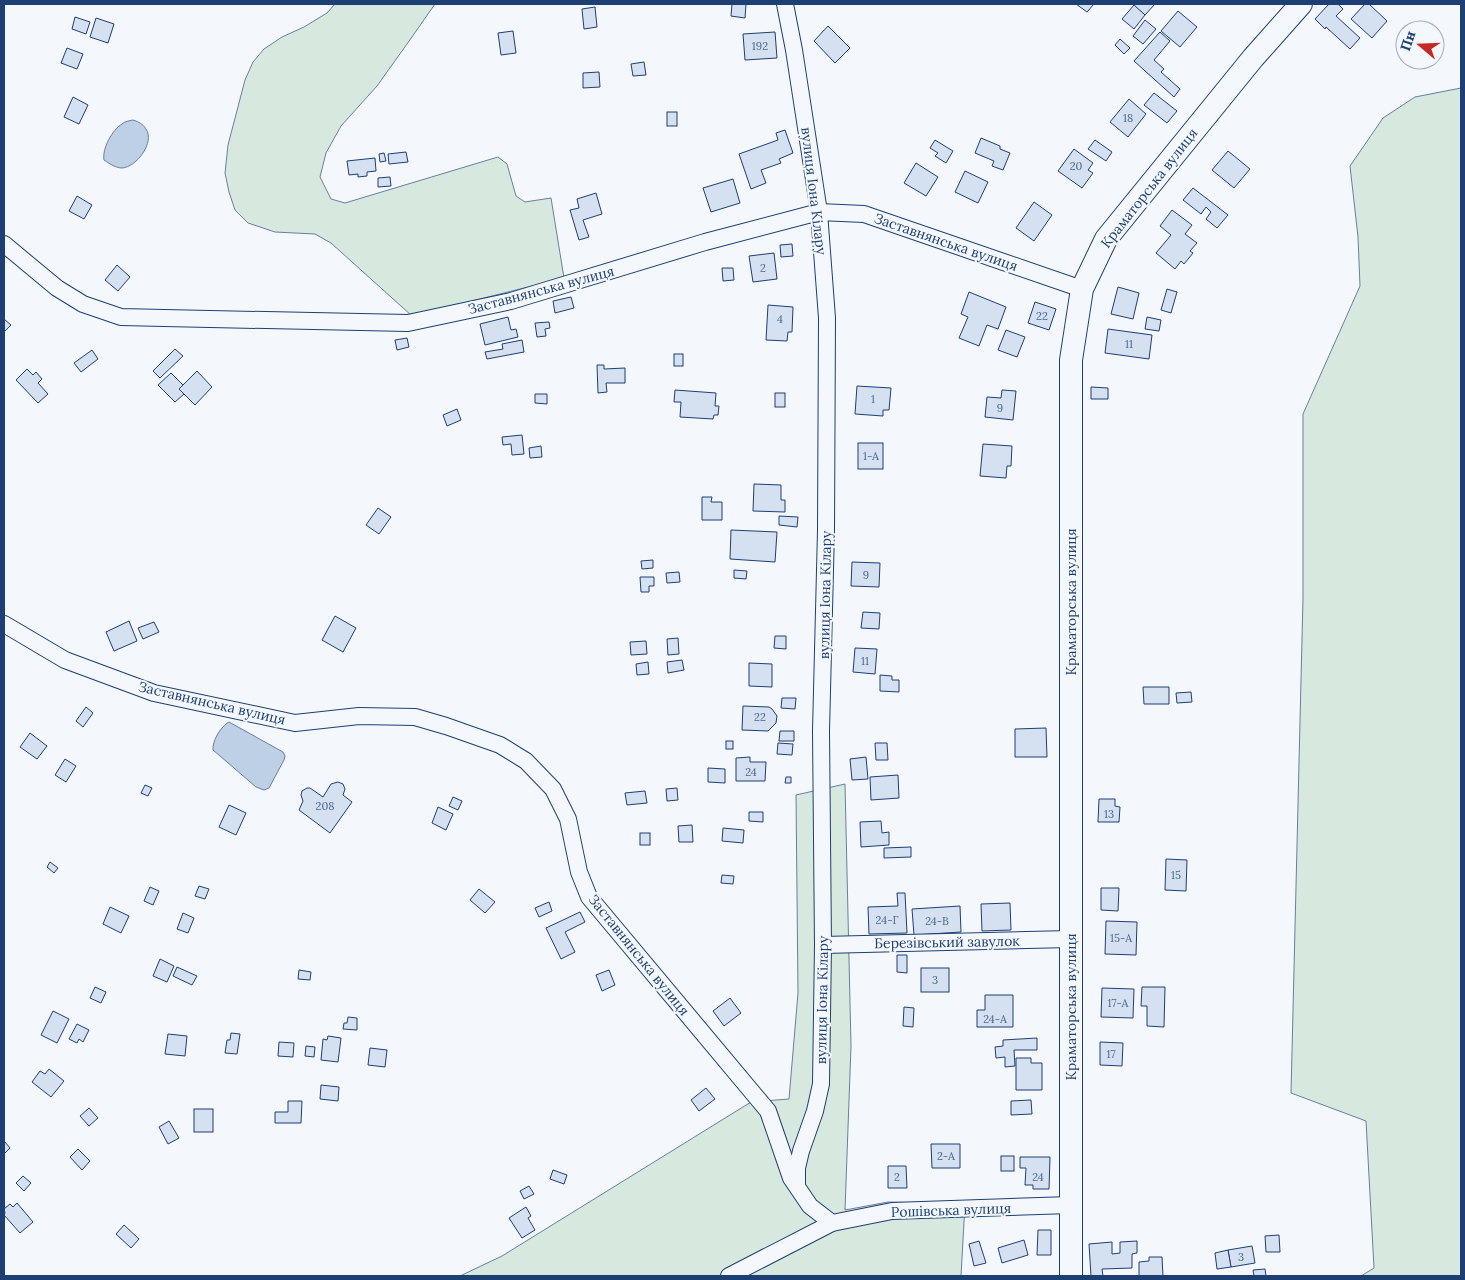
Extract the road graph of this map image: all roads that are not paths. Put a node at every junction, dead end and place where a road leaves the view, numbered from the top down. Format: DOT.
graph roads {
  1 [pos="785,4"];
  2 [pos="1301,4"];
  3 [pos="819,212"];
  4 [pos="4,244"];
  5 [pos="1082,289"];
  6 [pos="4,624"];
  7 [pos="1071,939"];
  8 [pos="823,945"];
  9 [pos="797,1186"];
  10 [pos="1071,1205"];
  11 [pos="832,1223"];
  12 [pos="729,1276"];
  13 [pos="1071,1276"];
  1 -- 3 [label="street, вулиця Іона Кілару"];
  2 -- 5 [label="street, Краматорська вулиця"];
  3 -- 4 [label="street, Заставнянська вулиця"];
  3 -- 5 [label="street, Заставнянська вулиця"];
  3 -- 8 [label="street, вулиця Іона Кілару"];
  5 -- 7 [label="street, Краматорська вулиця"];
  6 -- 9 [label="street, Заставнянська вулиця"];
  7 -- 8 [label="street, Березівський завулок"];
  7 -- 10 [label="street, Краматорська вулиця"];
  8 -- 9 [label="street, вулиця Іона Кілару"];
  9 -- 11 [label="street, Заставнянська вулиця"];
  10 -- 11 [label="street, Рошівська вулиця"];
  10 -- 13 [label="street, Краматорська вулиця"];
  11 -- 12 [label="street"];
}
